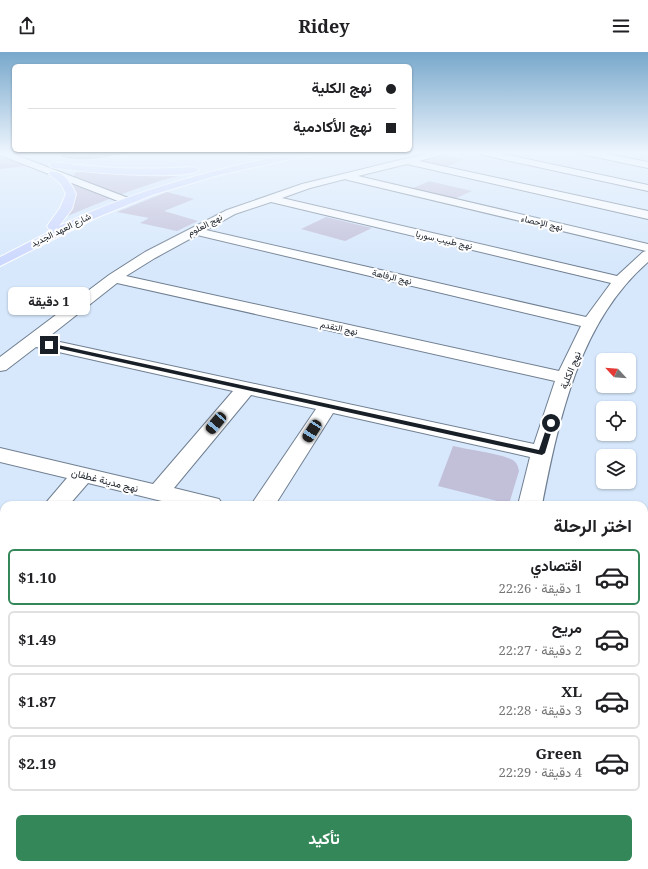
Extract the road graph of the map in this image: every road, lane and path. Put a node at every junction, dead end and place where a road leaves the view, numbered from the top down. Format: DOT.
graph roads {
  1 [pos="69,190"];
  2 [pos="109,190"];
  3 [pos="147,190"];
  4 [pos="152,190"];
  5 [pos="295,190"];
  6 [pos="403,190"];
  7 [pos="537,190"];
  8 [pos="127,197"];
  9 [pos="268,198"];
  10 [pos="648,215"];
  11 [pos="52,226"];
  12 [pos="195,231"];
  13 [pos="26,238"];
  14 [pos="13,242"];
  15 [pos="648,248"];
  16 [pos="648,255"];
  17 [pos="1,259"];
  18 [pos="114,278"];
  19 [pos="620,281"];
  20 [pos="590,323"];
  21 [pos="33,341"];
  22 [pos="0,366"];
  23 [pos="565,378"];
  24 [pos="246,388"];
  25 [pos="328,406"];
  26 [pos="542,453"];
  27 [pos="0,455"];
  28 [pos="83,475"];
  29 [pos="158,493"];
  30 [pos="60,501"];
  31 [pos="193,501"];
  32 [pos="267,501"];
  33 [pos="531,501"];
  1 -- 11 [label="main road"];
  2 -- 8 [label="street"];
  3 -- 8 [label="main road, شارع العهد الجديد"];
  4 -- 8 [label="main road, شارع العهد الجديد"];
  5 -- 9 [label="street, نهج العلوم"];
  6 -- 15 [label="street, نهج الإحصاء"];
  7 -- 10 [label="street"];
  8 -- 11 [label="main road, شارع العهد الجديد"];
  8 -- 17 [label="main road, شارع العهد الجديد"];
  9 -- 12 [label="street, نهج العلوم"];
  9 -- 19 [label="street, نهج طبيب سوريا"];
  11 -- 13 [label="main road, شارع العهد الجديد"];
  12 -- 18 [label="street, نهج العلوم"];
  12 -- 20 [label="street, نهج الرفاهة"];
  13 -- 14 [label="main road"];
  13 -- 17 [label="main road, شارع العهد الجديد"];
  16 -- 19 [label="street, نهج الكلية"];
  18 -- 21 [label="street, نهج العلوم"];
  18 -- 23 [label="street, نهج التقدم"];
  19 -- 20 [label="street, نهج الكلية"];
  20 -- 23 [label="street, نهج الكلية"];
  21 -- 22 [label="street, نهج العلوم"];
  21 -- 24 [label="street"];
  23 -- 26 [label="street, نهج الكلية"];
  24 -- 25 [label="street"];
  24 -- 29 [label="street"];
  25 -- 26 [label="street"];
  25 -- 32 [label="street"];
  26 -- 33 [label="street, نهج الكلية"];
  27 -- 28 [label="street, نهج مدينة غطفان"];
  28 -- 29 [label="street, نهج مدينة غطفان"];
  28 -- 30 [label="street"];
  29 -- 31 [label="street, نهج مدينة غطفان"];
}
